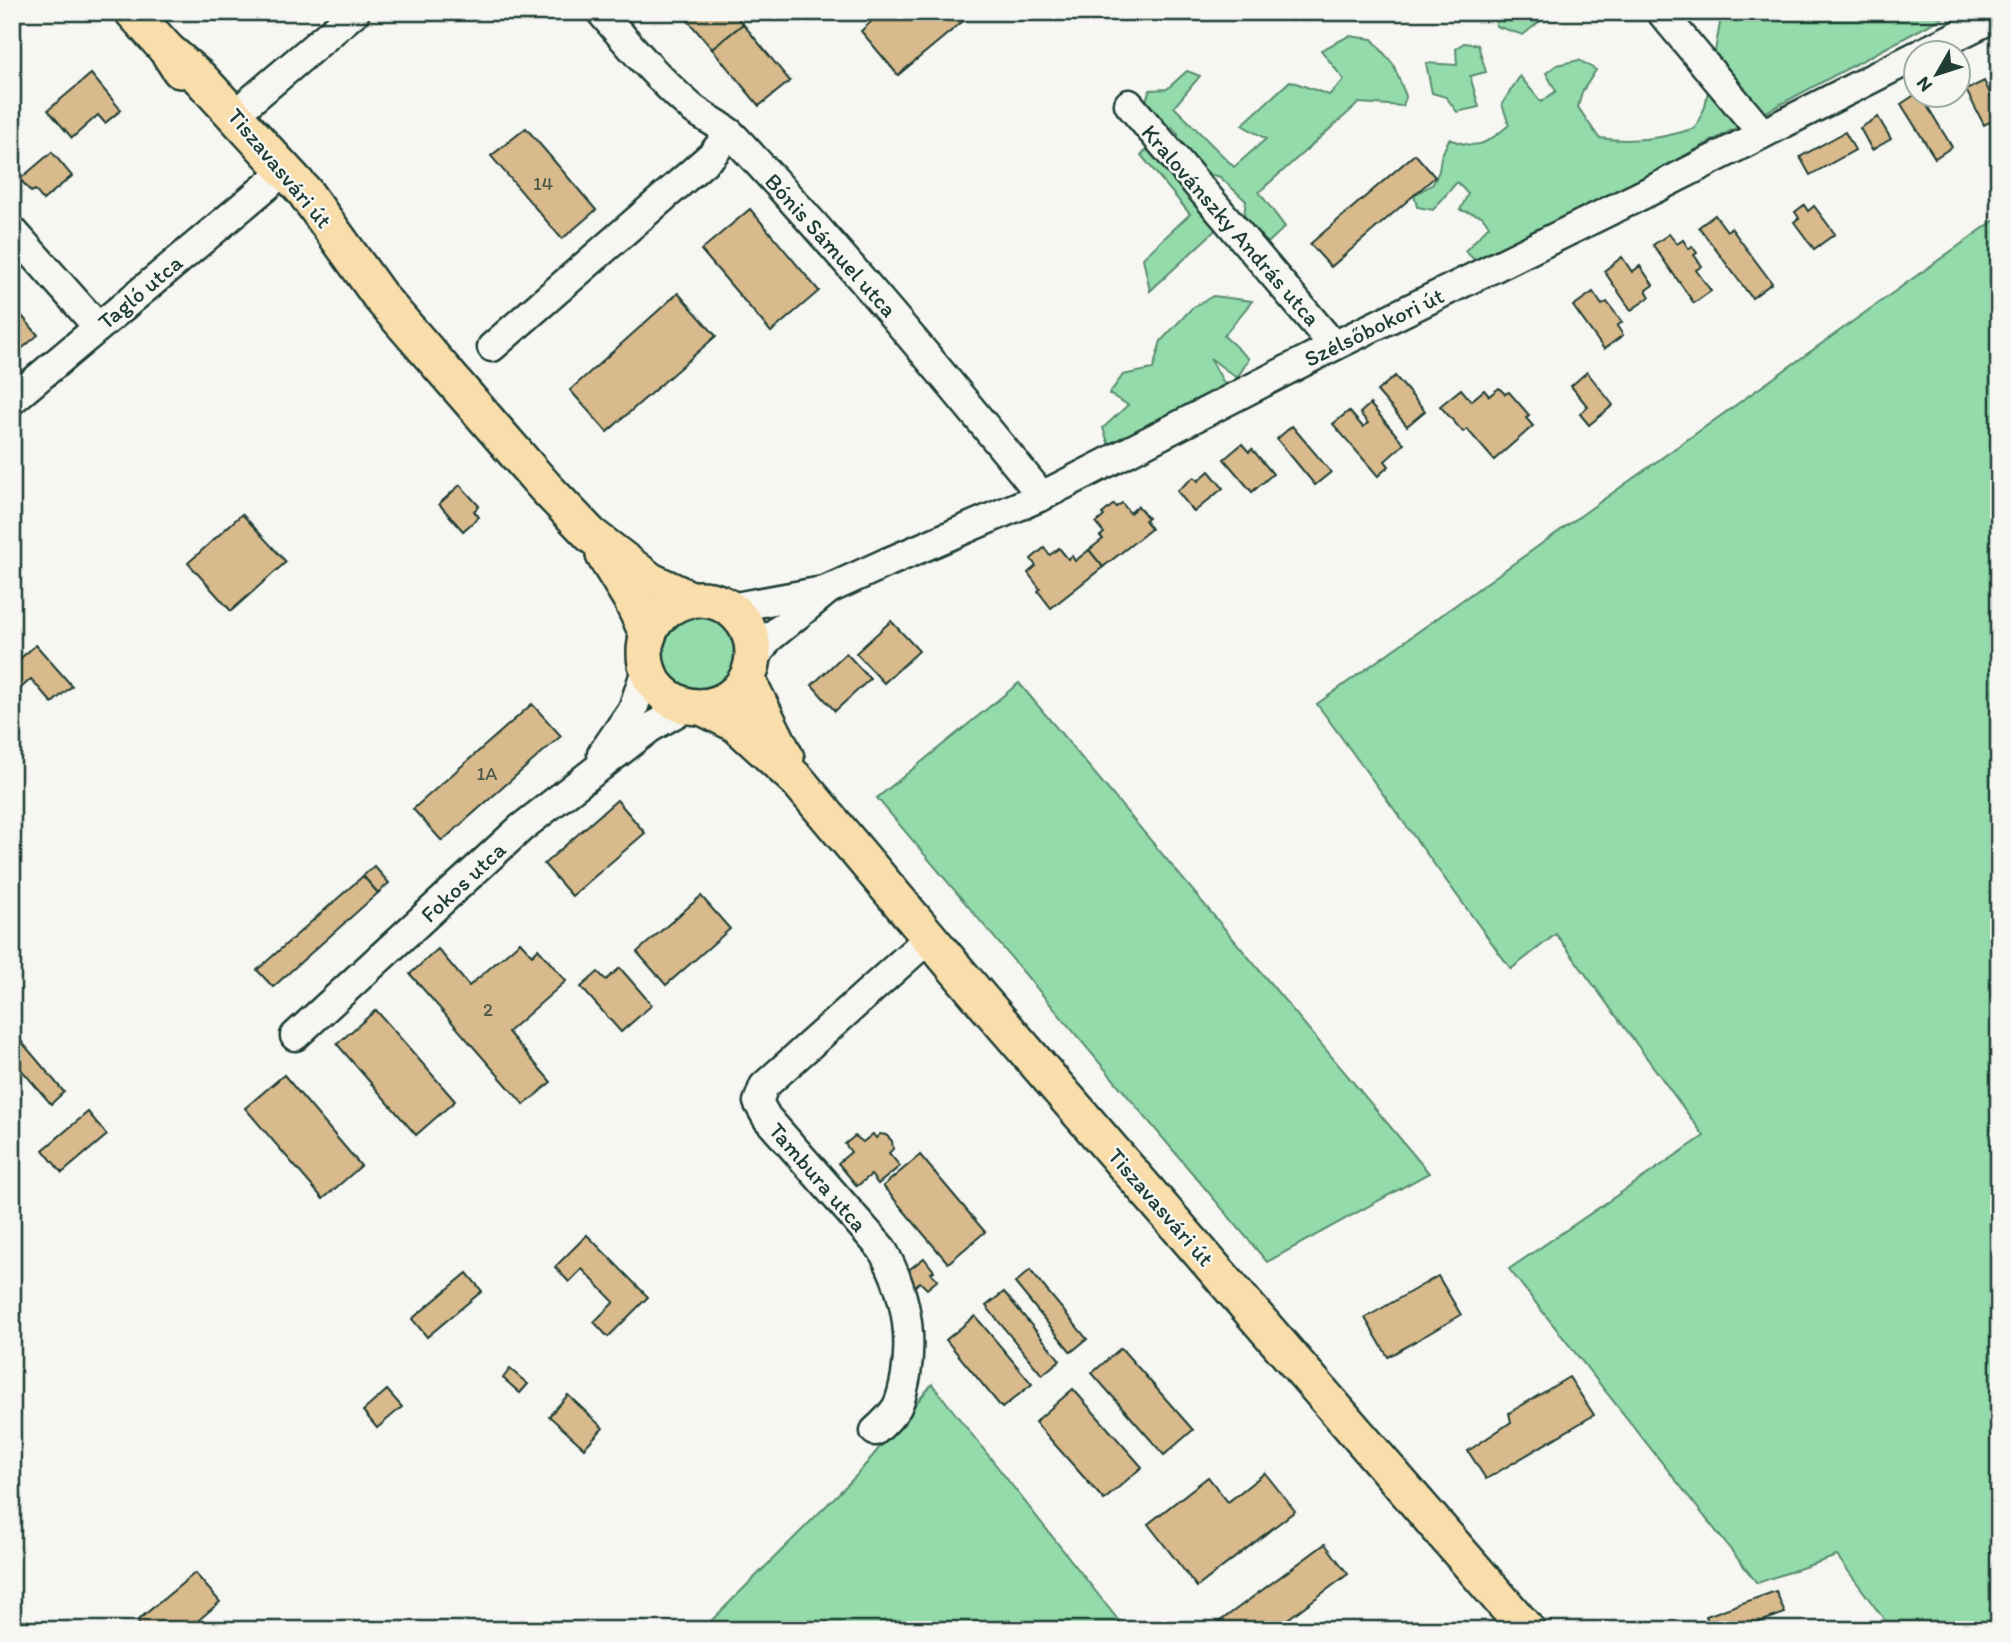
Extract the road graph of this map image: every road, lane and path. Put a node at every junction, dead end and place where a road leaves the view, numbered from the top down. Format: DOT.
graph roads {
  1 [pos="134,12"];
  2 [pos="355,12"];
  3 [pos="601,12"];
  4 [pos="1661,12"];
  5 [pos="1999,15"];
  6 [pos="1952,38"];
  7 [pos="167,50"];
  8 [pos="1902,63"];
  9 [pos="1129,104"];
  10 [pos="235,114"];
  11 [pos="730,133"];
  12 [pos="1762,133"];
  13 [pos="269,184"];
  14 [pos="12,230"];
  15 [pos="381,298"];
  16 [pos="98,327"];
  17 [pos="1334,346"];
  18 [pos="492,347"];
  19 [pos="12,400"];
  20 [pos="1042,496"];
  21 [pos="591,535"];
  22 [pos="829,589"];
  23 [pos="690,599"];
  24 [pos="730,608"];
  25 [pos="647,651"];
  26 [pos="750,670"];
  27 [pos="695,707"];
  28 [pos="586,776"];
  29 [pos="798,781"];
  30 [pos="929,938"];
  31 [pos="295,1036"];
  32 [pos="875,1431"];
  33 [pos="1527,1630"];
  1 -- 7 [label="main road, Tiszavasvári út"];
  2 -- 10 [label="street"];
  3 -- 11 [label="street, Bónis Sámuel utca"];
  4 -- 12 [label="street"];
  5 -- 6 [label="street"];
  7 -- 10 [label="main road, Tiszavasvári út"];
  7 -- 13 [label="main road, Tiszavasvári út"];
  8 -- 12 [label="street, Szélsőbokori út"];
  9 -- 17 [label="street, Kralovánszky András utca"];
  10 -- 15 [label="main road, Tiszavasvári út"];
  11 -- 18 [label="street"];
  11 -- 20 [label="street, Bónis Sámuel utca"];
  12 -- 17 [label="street, Szélsőbokori út"];
  13 -- 15 [label="main road, Tiszavasvári út"];
  13 -- 16 [label="street, Tagló utca"];
  14 -- 16 [label="street"];
  15 -- 21 [label="main road, Tiszavasvári út"];
  16 -- 19 [label="street, Tagló utca"];
  17 -- 20 [label="street, Szélsőbokori út"];
  20 -- 22 [label="street, Szélsőbokori út"];
  21 -- 23 [label="main road"];
  21 -- 25 [label="main road"];
  22 -- 24 [label="street"];
  22 -- 26 [label="street"];
  23 -- 24 [label="main road"];
  23 -- 25 [label="main road"];
  24 -- 26 [label="main road"];
  25 -- 27 [label="main road"];
  25 -- 28 [label="street"];
  26 -- 27 [label="main road"];
  26 -- 29 [label="main road"];
  27 -- 28 [label="street, Fokos utca"];
  27 -- 29 [label="main road"];
  28 -- 31 [label="street, Fokos utca"];
  29 -- 30 [label="main road, Tiszavasvári út"];
  30 -- 32 [label="street, Tambura utca"];
  30 -- 33 [label="main road, Tiszavasvári út"];
}
